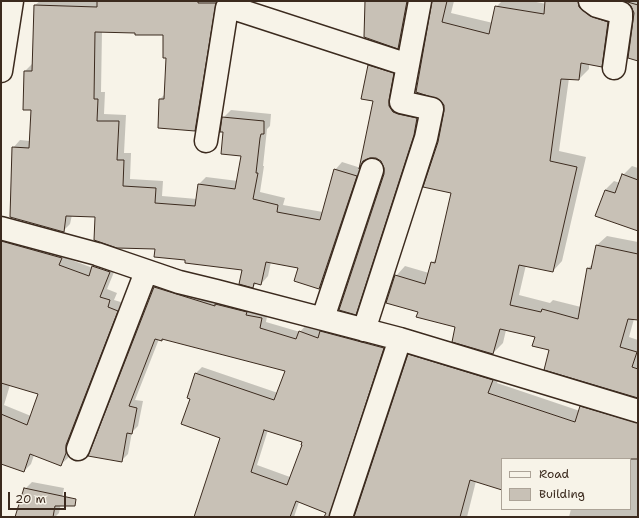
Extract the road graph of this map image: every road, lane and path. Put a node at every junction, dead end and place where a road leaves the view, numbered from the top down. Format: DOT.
graph roads {
  1 [pos="12,1"];
  2 [pos="420,1"];
  3 [pos="590,1"];
  4 [pos="408,65"];
  5 [pos="614,68"];
  6 [pos="1,71"];
  7 [pos="206,141"];
  8 [pos="372,170"];
  9 [pos="1,228"];
  10 [pos="146,272"];
  11 [pos="323,318"];
  12 [pos="364,330"];
  13 [pos="400,339"];
  14 [pos="638,411"];
  15 [pos="78,449"];
  16 [pos="341,517"];
  1 -- 6 [label="street"];
  2 -- 4 [label="street"];
  3 -- 5 [label="street"];
  4 -- 7 [label="street"];
  4 -- 12 [label="street"];
  8 -- 11 [label="street"];
  9 -- 10 [label="street"];
  10 -- 11 [label="street"];
  10 -- 15 [label="street"];
  11 -- 12 [label="street"];
  12 -- 13 [label="street"];
  13 -- 14 [label="street"];
  13 -- 16 [label="street"];
}
